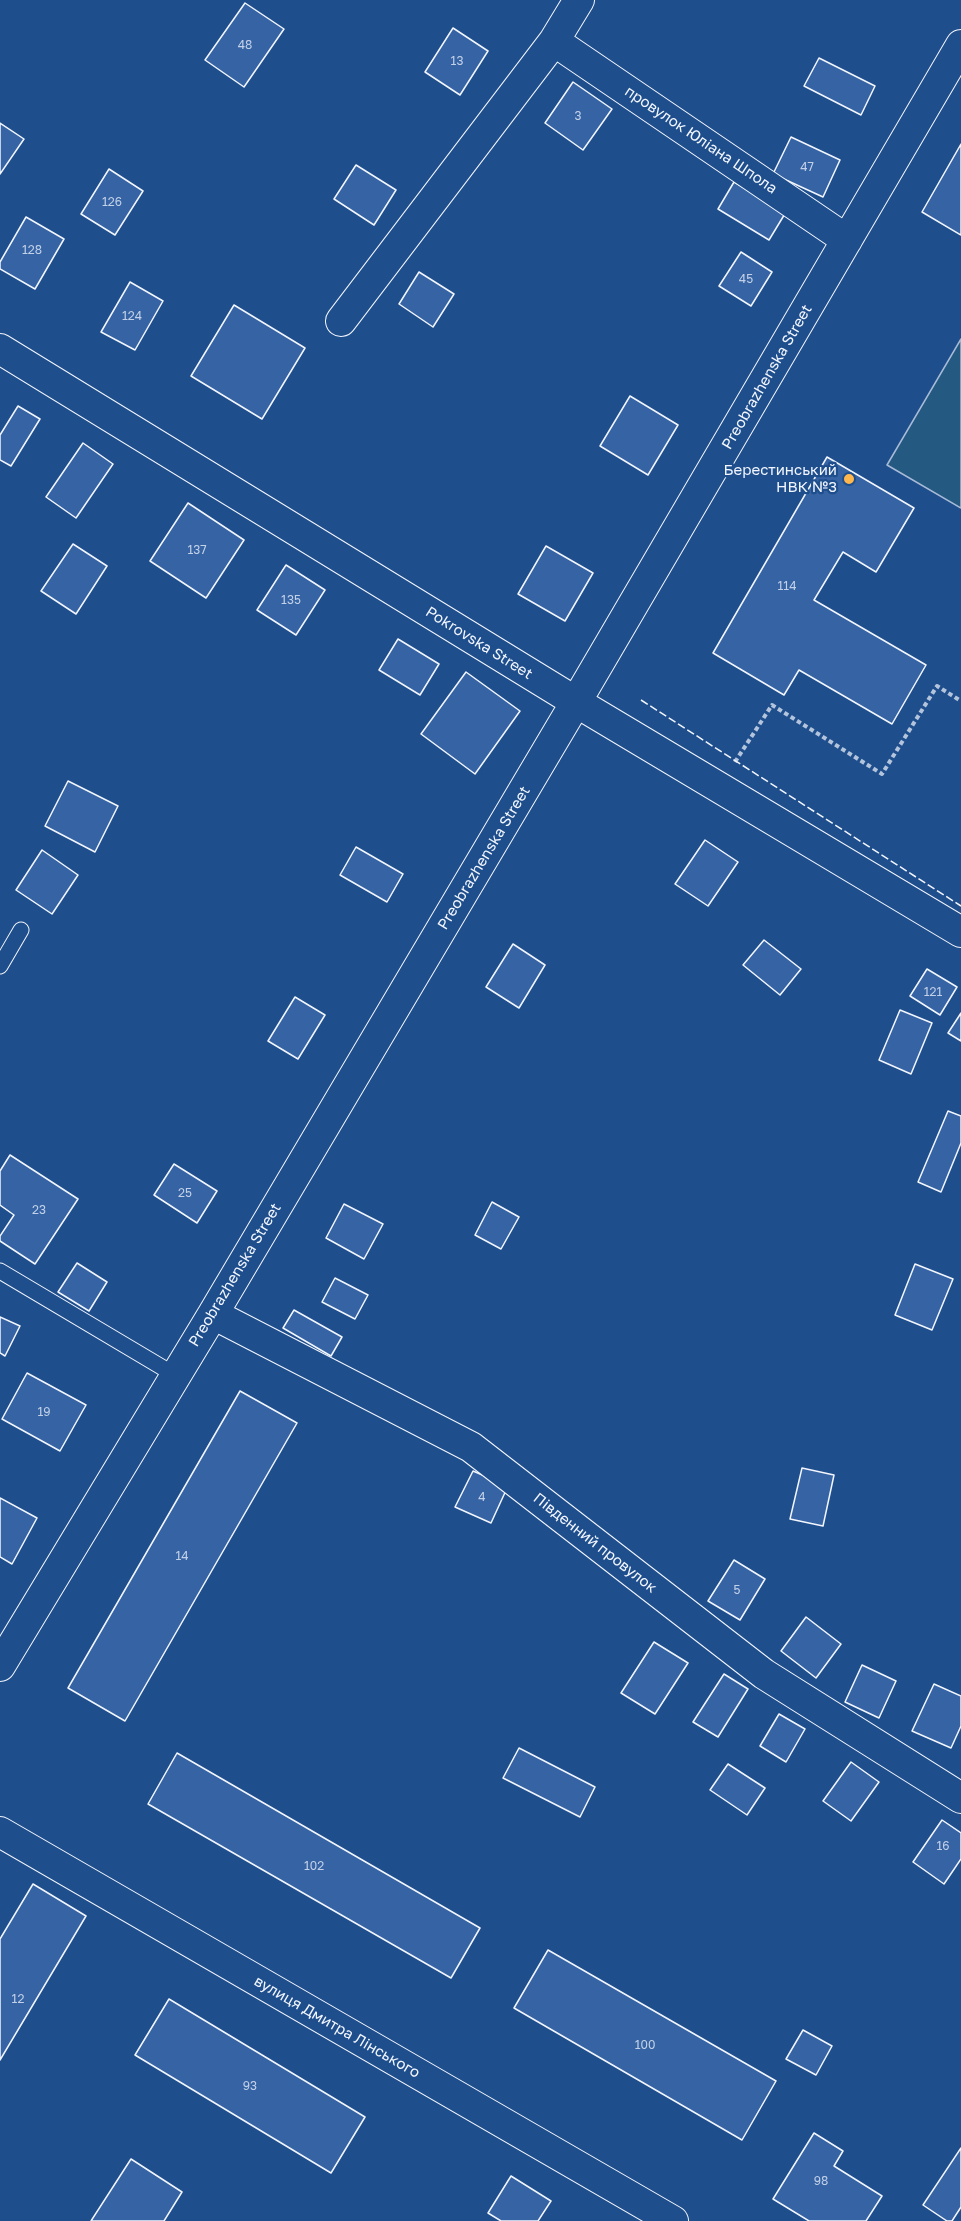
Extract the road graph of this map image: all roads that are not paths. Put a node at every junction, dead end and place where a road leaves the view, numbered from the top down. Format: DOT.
graph roads {
  1 [pos="579,0"];
  2 [pos="554,41"];
  3 [pos="961,45"];
  4 [pos="847,240"];
  5 [pos="341,321"];
  6 [pos="0,349"];
  7 [pos="576,702"];
  8 [pos="21,930"];
  9 [pos="961,932"];
  10 [pos="0,966"];
  11 [pos="0,1271"];
  12 [pos="213,1314"];
  13 [pos="175,1375"];
  14 [pos="0,1666"];
  15 [pos="961,1798"];
  16 [pos="0,1832"];
  17 [pos="673,2221"];
  1 -- 2 [label="street"];
  2 -- 4 [label="street, провулок Юліана Шпола"];
  2 -- 5 [label="street"];
  3 -- 4 [label="street, Preobrazhenska Street"];
  4 -- 7 [label="street, Preobrazhenska Street"];
  6 -- 7 [label="street, Pokrovska Street"];
  7 -- 9 [label="street, Pokrovska Street"];
  7 -- 12 [label="street, Preobrazhenska Street"];
  8 -- 10 [label="lane"];
  11 -- 13 [label="lane"];
  12 -- 13 [label="street, Preobrazhenska Street"];
  12 -- 15 [label="street, Південний провулок"];
  13 -- 14 [label="street, Preobrazhenska Street"];
  16 -- 17 [label="street, вулиця Дмитра Лінського"];
}
